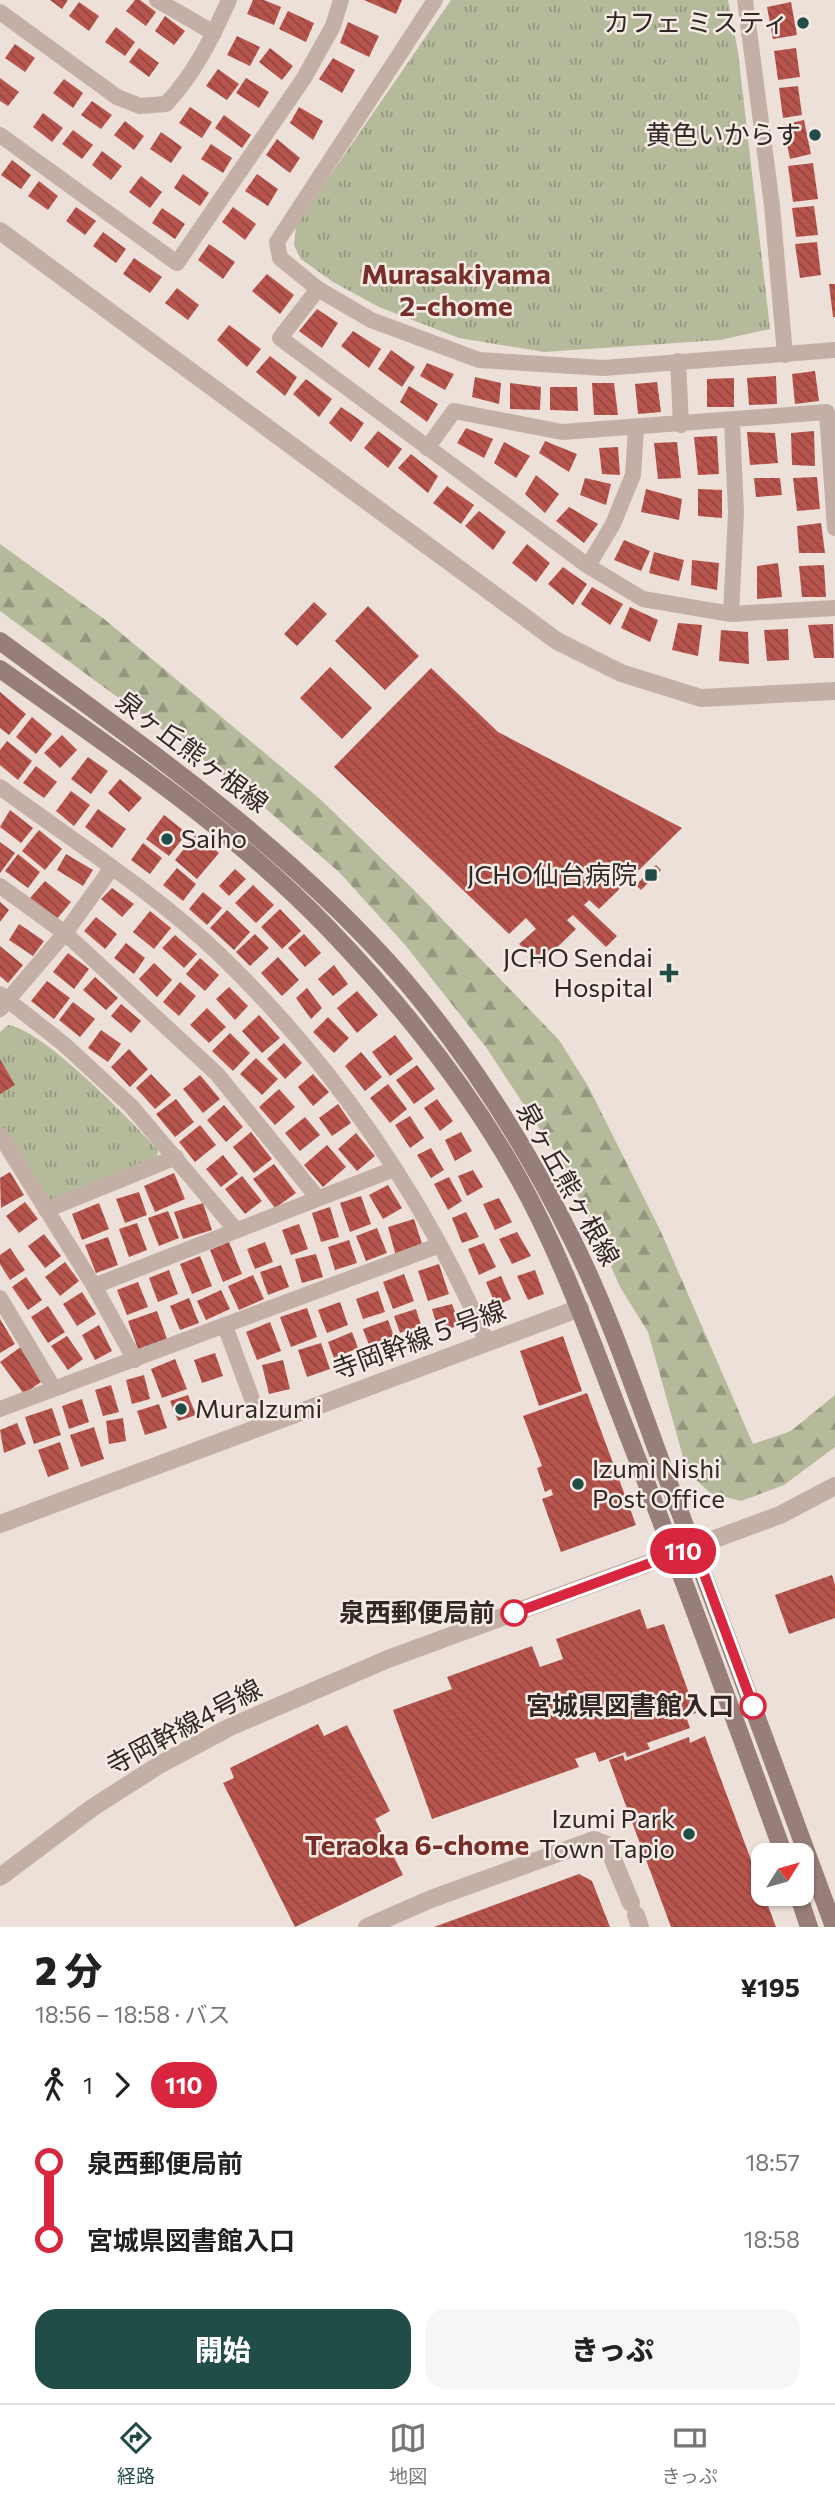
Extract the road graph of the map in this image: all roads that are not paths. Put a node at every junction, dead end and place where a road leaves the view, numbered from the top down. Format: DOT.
graph roads {
  1 [pos="157,0"];
  2 [pos="229,0"];
  3 [pos="341,0"];
  4 [pos="435,0"];
  5 [pos="745,0"];
  6 [pos="0,12"];
  7 [pos="214,33"];
  8 [pos="0,135"];
  9 [pos="0,231"];
  10 [pos="318,289"];
  11 [pos="835,350"];
  12 [pos="785,355"];
  13 [pos="678,361"];
  14 [pos="732,421"];
  15 [pos="681,425"];
  16 [pos="636,429"];
  17 [pos="427,448"];
  18 [pos="835,528"];
  19 [pos="588,566"];
  20 [pos="835,608"];
  21 [pos="731,614"];
  22 [pos="0,641"];
  23 [pos="0,668"];
  24 [pos="835,691"];
  25 [pos="0,787"];
  26 [pos="111,869"];
  27 [pos="0,886"];
  28 [pos="65,933"];
  29 [pos="3,1001"];
  30 [pos="0,1135"];
  31 [pos="176,1157"];
  32 [pos="394,1169"];
  33 [pos="317,1197"];
  34 [pos="46,1210"];
  35 [pos="236,1229"];
  36 [pos="440,1245"];
  37 [pos="94,1286"];
  38 [pos="0,1298"];
  39 [pos="580,1308"];
  40 [pos="225,1326"];
  41 [pos="487,1342"];
  42 [pos="135,1360"];
  43 [pos="53,1387"];
  44 [pos="0,1409"];
  45 [pos="262,1426"];
  46 [pos="835,1486"];
  47 [pos="0,1524"];
  48 [pos="694,1547"];
  49 [pos="674,1554"];
  50 [pos="780,1843"];
  51 [pos="0,1877"];
  52 [pos="802,1906"];
  53 [pos="636,1915"];
  54 [pos="367,1927"];
  55 [pos="810,1927"];
  56 [pos="834,1927"];
  1 -- 7 [label="street"];
  2 -- 7 [label="street"];
  3 -- 8 [label="street"];
  4 -- 10 [label="street"];
  5 -- 12 [label="street"];
  6 -- 7 [label="street"];
  9 -- 24 [label="street"];
  10 -- 13 [label="street"];
  10 -- 17 [label="street"];
  11 -- 12 [label="street"];
  12 -- 13 [label="street"];
  13 -- 15 [label="street"];
  14 -- 15 [label="street"];
  14 -- 18 [label="street"];
  14 -- 21 [label="street"];
  15 -- 16 [label="street"];
  16 -- 17 [label="street"];
  16 -- 19 [label="street"];
  17 -- 19 [label="street"];
  19 -- 21 [label="street"];
  20 -- 21 [label="street"];
  22 -- 48 [label="main road, 泉ヶ丘熊ヶ根線"];
  23 -- 39 [label="main road, 泉ヶ丘熊ヶ根線"];
  25 -- 26 [label="street"];
  26 -- 28 [label="street"];
  26 -- 32 [label="street"];
  27 -- 28 [label="street"];
  28 -- 29 [label="street"];
  28 -- 33 [label="street"];
  29 -- 31 [label="street"];
  30 -- 34 [label="street"];
  31 -- 34 [label="street"];
  31 -- 35 [label="street"];
  32 -- 33 [label="street"];
  32 -- 36 [label="street"];
  33 -- 35 [label="street"];
  34 -- 37 [label="street"];
  35 -- 37 [label="street"];
  36 -- 40 [label="street"];
  36 -- 41 [label="street"];
  37 -- 42 [label="street"];
  38 -- 43 [label="street"];
  39 -- 41 [label="street, 寺岡幹線５号線"];
  39 -- 49 [label="main road, 泉ヶ丘熊ヶ根線"];
  40 -- 42 [label="street"];
  40 -- 45 [label="street"];
  41 -- 45 [label="street, 寺岡幹線５号線"];
  42 -- 43 [label="street"];
  43 -- 44 [label="street"];
  45 -- 47 [label="street, 寺岡幹線５号線"];
  46 -- 48 [label="street, 寺岡幹線4号線"];
  48 -- 49 [label="street, 寺岡幹線4号線"];
  48 -- 56 [label="main road, 泉ヶ丘熊ヶ根線"];
  49 -- 50 [label="main road, 泉ヶ丘熊ヶ根線"];
  49 -- 51 [label="street, 寺岡幹線4号線"];
  52 -- 55 [label="main road"];
  53 -- 54 [label="street"];
}
